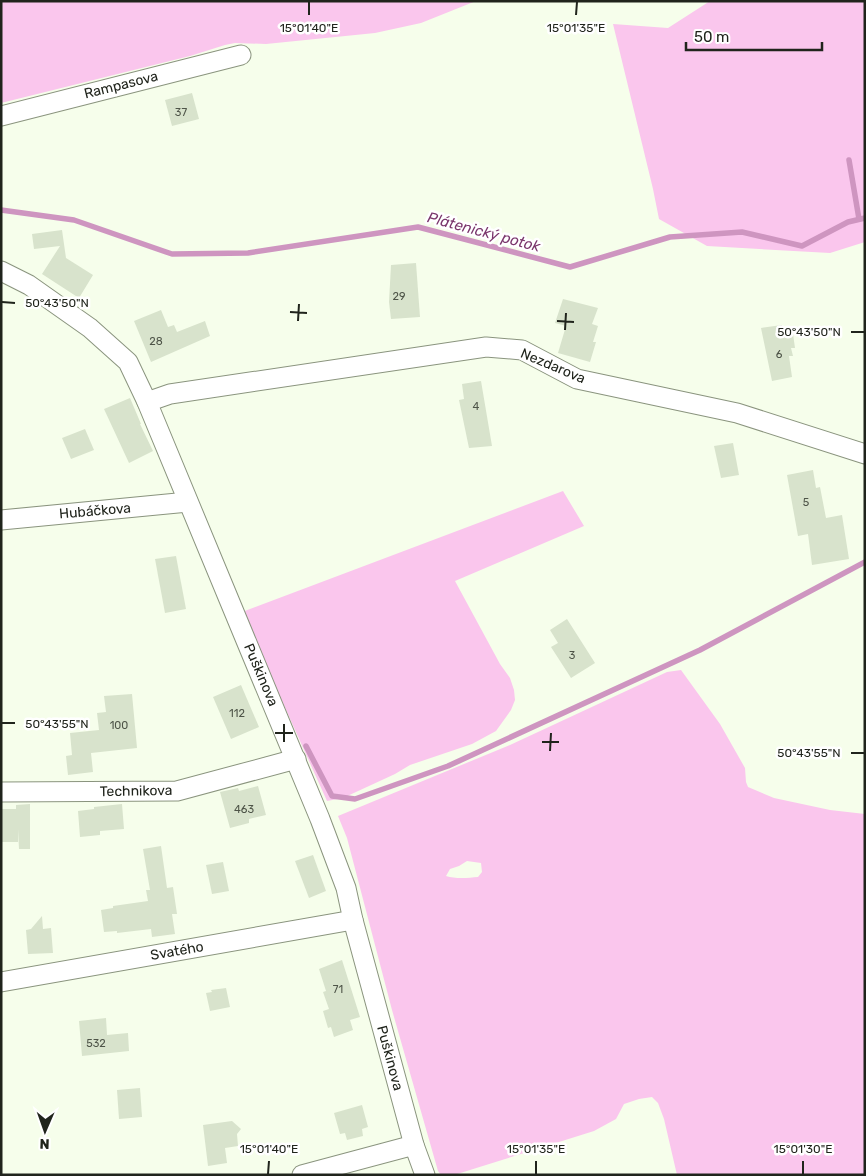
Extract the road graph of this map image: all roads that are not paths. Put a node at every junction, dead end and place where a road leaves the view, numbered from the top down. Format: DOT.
graph roads {
  1 [pos="241,55"];
  2 [pos="1,116"];
  3 [pos="1,271"];
  4 [pos="147,402"];
  5 [pos="865,454"];
  6 [pos="188,502"];
  7 [pos="1,520"];
  8 [pos="296,759"];
  9 [pos="1,792"];
  10 [pos="352,920"];
  11 [pos="1,982"];
  12 [pos="414,1145"];
  13 [pos="302,1175"];
  14 [pos="425,1175"];
  1 -- 2 [label="street, Rampasova"];
  3 -- 4 [label="street, Puškinova"];
  4 -- 5 [label="street, Nezdarova"];
  4 -- 6 [label="street, Puškinova"];
  6 -- 7 [label="street, Hubáčkova"];
  6 -- 8 [label="street, Puškinova"];
  8 -- 9 [label="street, Technikova"];
  8 -- 10 [label="street, Puškinova"];
  10 -- 11 [label="street, Svatého"];
  10 -- 12 [label="street, Puškinova"];
  12 -- 13 [label="street"];
  12 -- 14 [label="street, Puškinova"];
}
